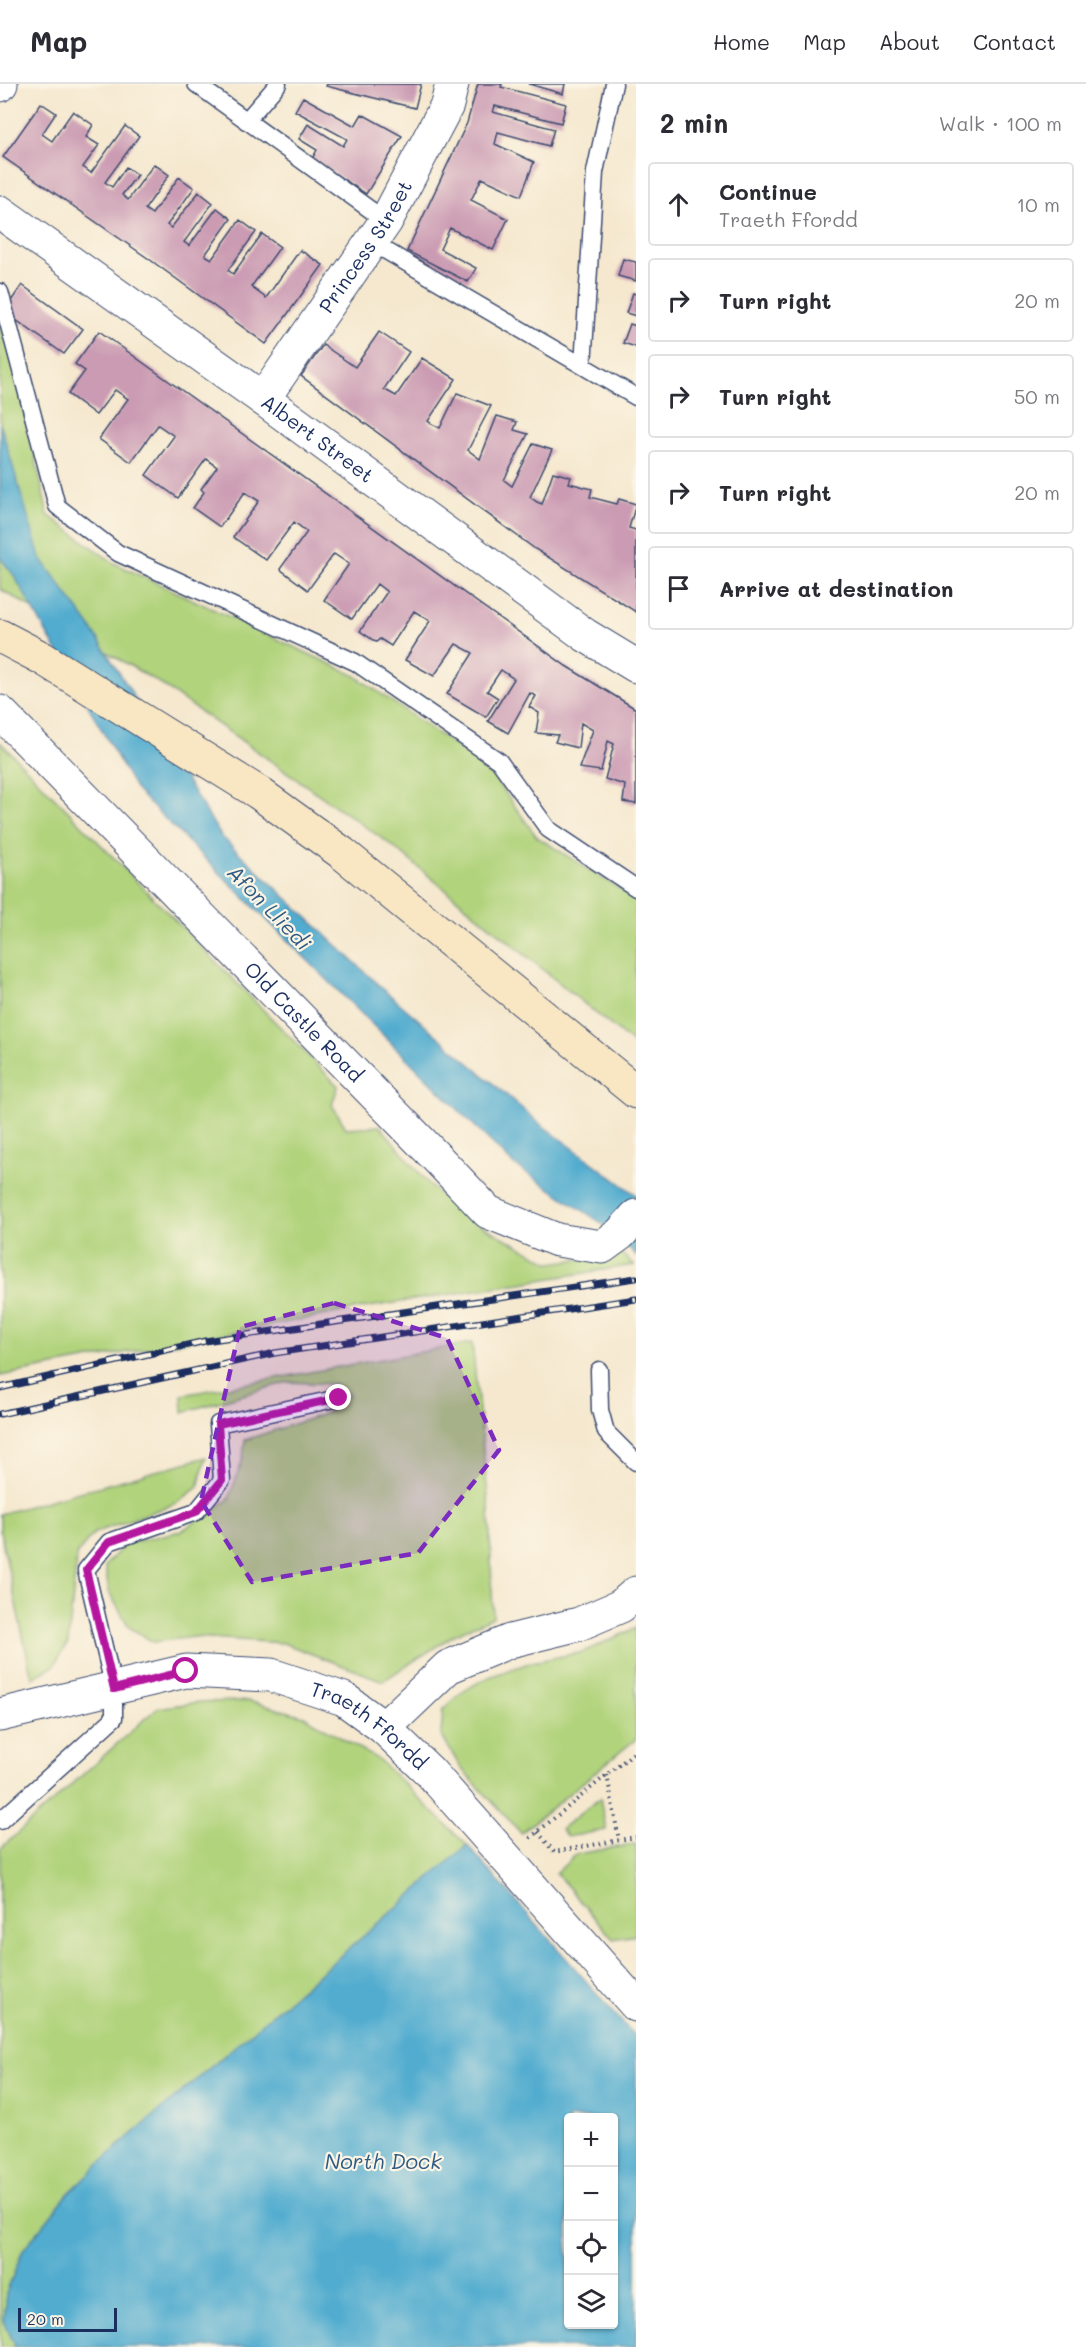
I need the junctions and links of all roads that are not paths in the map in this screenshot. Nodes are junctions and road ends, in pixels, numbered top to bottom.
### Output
1 (195, 84) edge
2 (278, 84) edge
3 (452, 84) edge
4 (614, 84) edge
5 (246, 121) junction
6 (0, 212) edge
7 (378, 231) junction
8 (0, 292) edge
9 (584, 366) junction
10 (636, 397) edge
11 (263, 399) junction
12 (0, 636) edge
13 (636, 666) edge
14 (0, 712) edge
15 (636, 888) edge
16 (636, 1092) edge
17 (628, 1225) edge
18 (599, 1370) dead end
19 (339, 1398) dead end
20 (636, 1462) edge
21 (636, 1593) edge
22 (114, 1689) junction
23 (0, 1715) edge
24 (384, 1728) junction
25 (0, 1821) edge
26 (636, 2004) edge

1 - 5 lane
2 - 5 lane
3 - 7 street, Princess Street
4 - 9 lane
5 - 7 lane
6 - 11 street, Albert Street
7 - 9 lane
7 - 11 street, Princess Street
8 - 15 lane
9 - 10 lane
11 - 13 street, Albert Street
12 - 16 main road
14 - 17 street, Old Castle Road
18 - 20 lane
19 - 22 lane
21 - 24 street
22 - 23 street, Traeth Ffordd
22 - 24 street, Traeth Ffordd
22 - 25 lane
24 - 26 street, Traeth Ffordd

